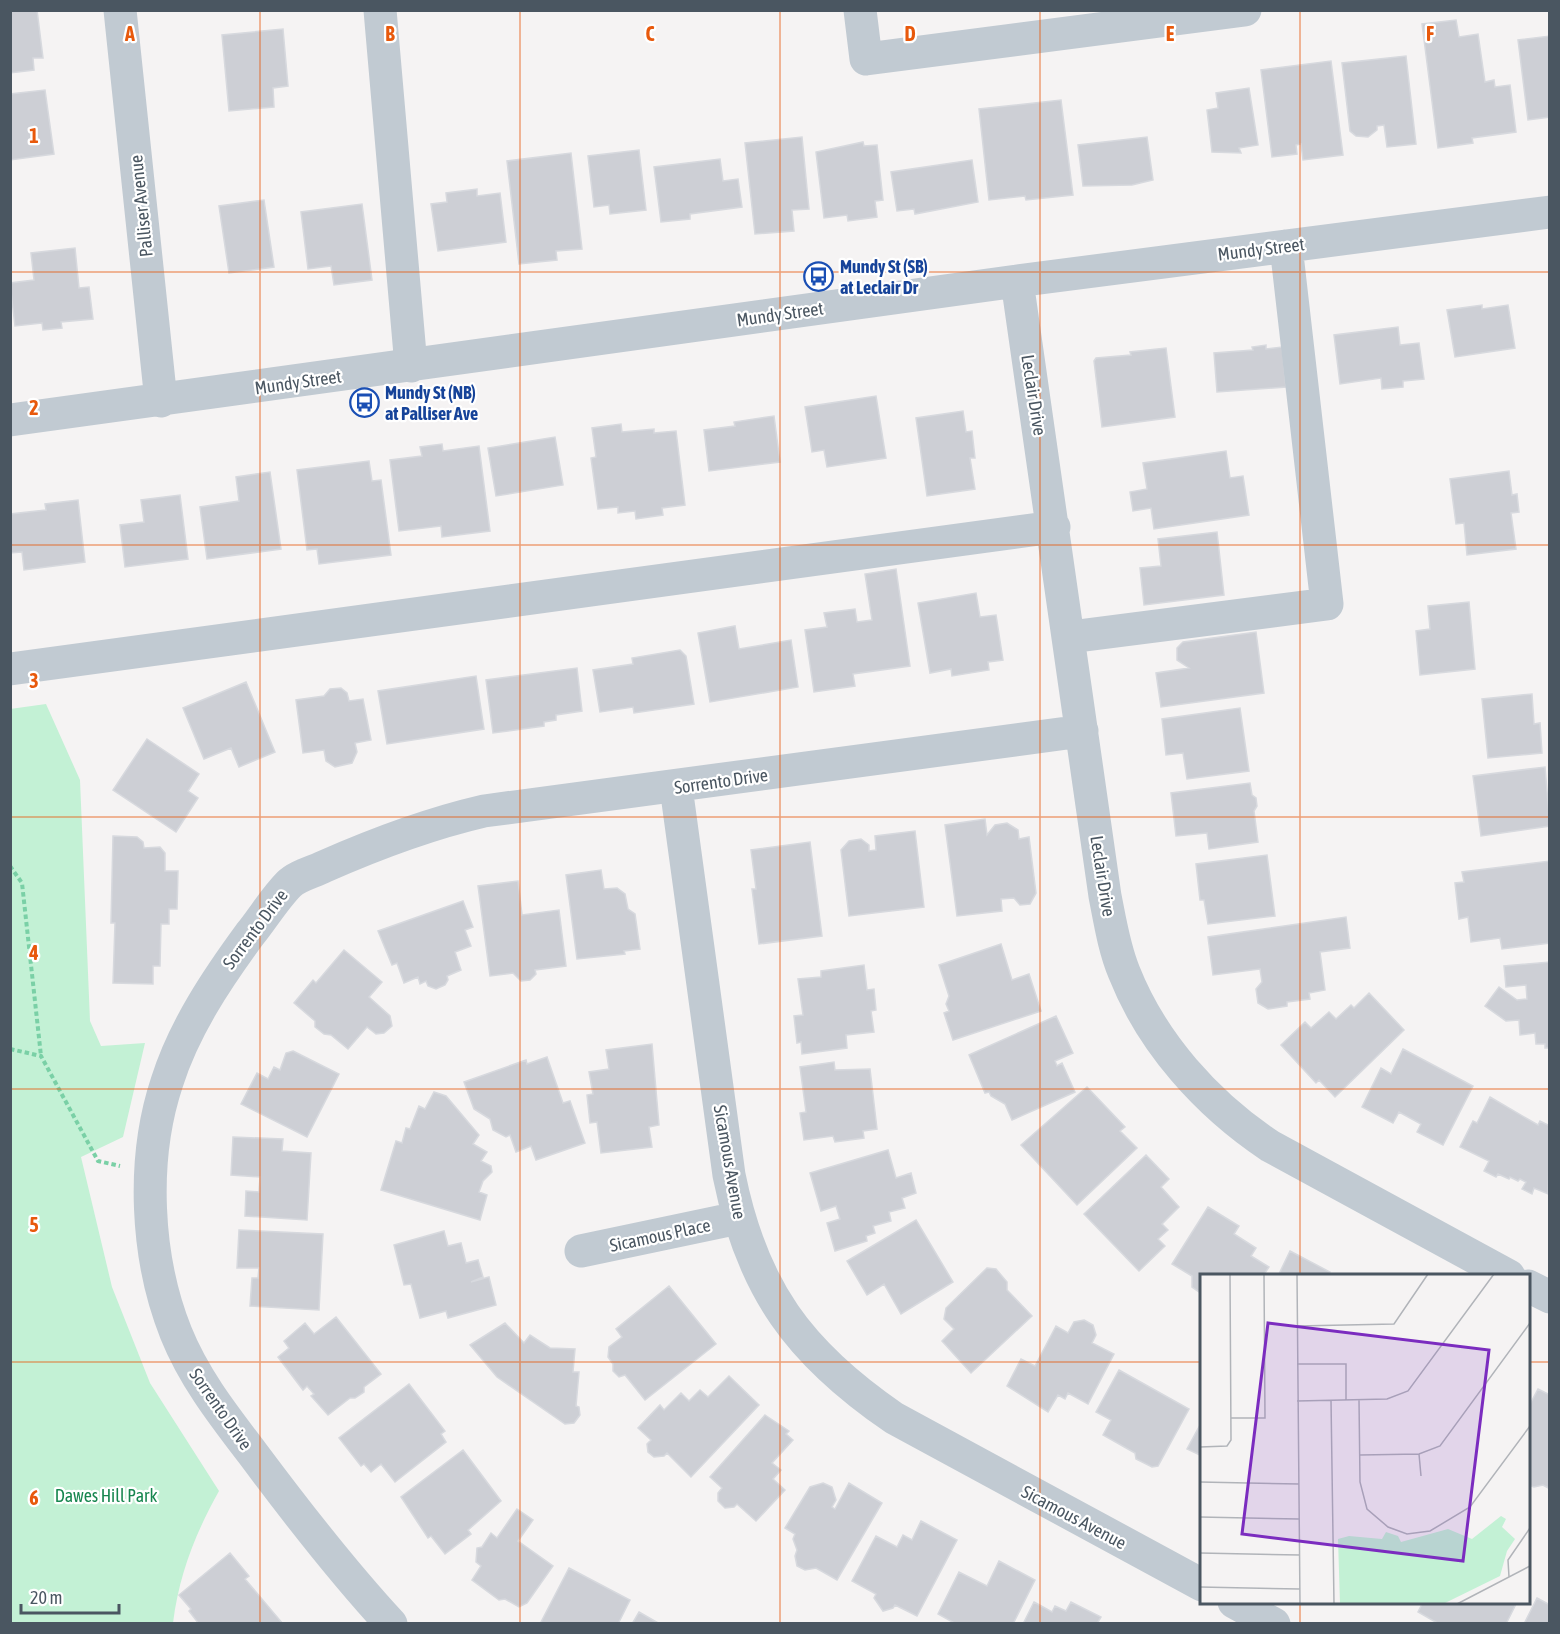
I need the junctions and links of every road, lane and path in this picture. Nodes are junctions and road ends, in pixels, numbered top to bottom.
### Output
1 (120, 10) edge
2 (380, 10) edge
3 (860, 10) edge
4 (1245, 10) edge
5 (1550, 212) edge
6 (1286, 246) junction
7 (1017, 281) junction
8 (411, 366) junction
9 (161, 401) junction
10 (10, 420) edge
11 (1054, 527) junction
12 (1070, 637) junction
13 (10, 669) edge
14 (1082, 731) junction
15 (676, 787) junction
16 (10, 866) edge
17 (10, 1049) edge
18 (41, 1056) junction
19 (151, 1169) junction
20 (738, 1218) junction
21 (582, 1251) dead end
22 (1507, 1274) edge
23 (1530, 1287) edge
24 (1550, 1297) edge
25 (1200, 1584) edge
26 (1238, 1604) edge
27 (391, 1623) edge
28 (1274, 1623) edge

1 - 9 street, Palliser Avenue
2 - 8 street
3 - 4 street
5 - 6 street, Mundy Street
6 - 7 street, Mundy Street
6 - 12 street
7 - 8 street, Mundy Street
7 - 11 street, Leclair Drive
8 - 9 street, Mundy Street
9 - 10 street, Mundy Street
11 - 12 street, Leclair Drive
11 - 13 street
12 - 14 street, Leclair Drive
14 - 15 street, Sorrento Drive
14 - 22 street, Leclair Drive
15 - 19 street, Sorrento Drive
15 - 20 street, Sicamous Avenue
16 - 18 path
17 - 18 path
18 - 19 path
19 - 27 street, Sorrento Drive
20 - 21 street, Sicamous Place
20 - 25 street, Sicamous Avenue
23 - 24 street
26 - 28 street

